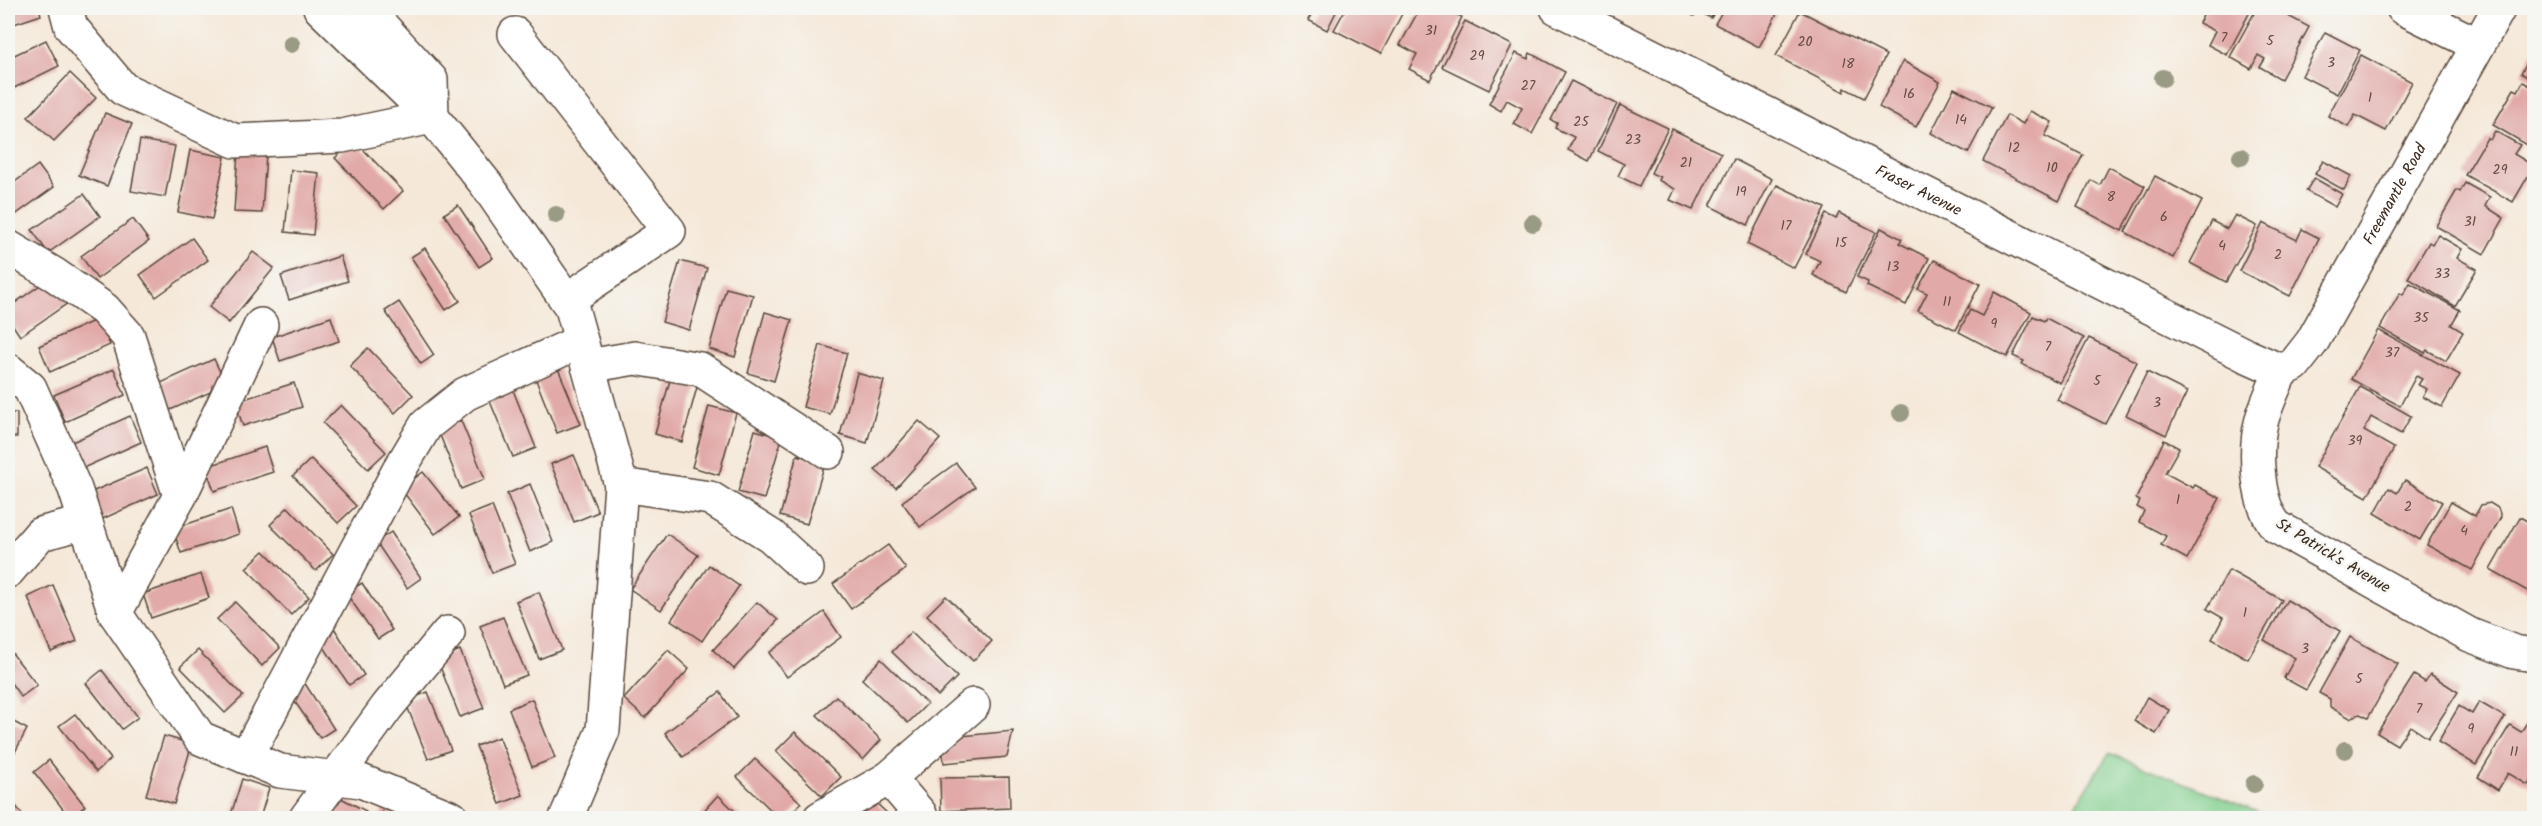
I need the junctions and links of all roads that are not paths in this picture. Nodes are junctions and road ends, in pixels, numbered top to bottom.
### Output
1 (66, 8) edge
2 (320, 8) edge
3 (365, 8) edge
4 (1557, 8) edge
5 (2403, 8) edge
6 (2499, 8) edge
7 (514, 34) dead end
8 (2478, 45) junction
9 (432, 117) junction
10 (8, 247) edge
11 (567, 300) junction
12 (261, 325) dead end
13 (585, 354) junction
14 (8, 370) edge
15 (2282, 370) junction
16 (828, 452) dead end
17 (621, 485) junction
18 (180, 496) junction
19 (86, 522) junction
20 (807, 569) dead end
21 (8, 571) edge
22 (115, 613) junction
23 (448, 633) dead end
24 (2535, 655) edge
25 (973, 705) dead end
26 (246, 757) junction
27 (336, 778) junction
28 (889, 778) junction
29 (306, 819) edge
30 (452, 819) edge
31 (566, 819) edge
32 (820, 819) edge
33 (921, 819) edge

1 - 9 street
2 - 9 street
3 - 9 street
4 - 15 street, Fraser Avenue
5 - 8 street
6 - 8 street, Freemantle Road
7 - 11 street
8 - 15 street, Freemantle Road
9 - 11 street
10 - 18 street
11 - 13 street
12 - 18 street
13 - 16 street
13 - 17 street
13 - 26 street
14 - 19 street
15 - 24 street, St Patrick's Avenue
17 - 20 street
17 - 31 street
18 - 22 street
19 - 21 street
19 - 22 street
22 - 26 street
23 - 27 street
25 - 28 street
26 - 27 street
27 - 29 street
27 - 30 street
28 - 32 street
28 - 33 street

